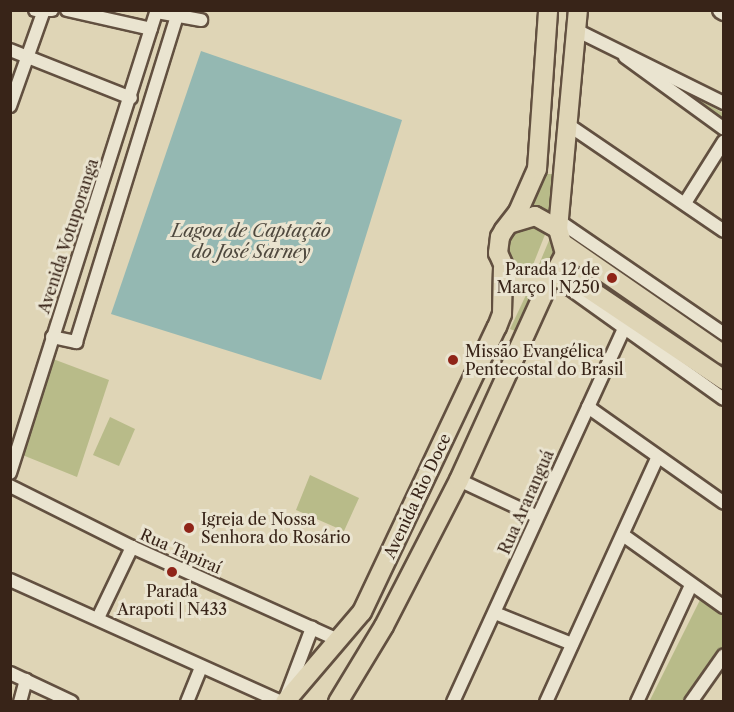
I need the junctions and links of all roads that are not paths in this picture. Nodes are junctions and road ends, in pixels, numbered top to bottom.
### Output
1 (67, 10) edge
2 (548, 10) edge
3 (578, 10) edge
4 (44, 11) edge
5 (157, 11) edge
6 (176, 18) junction
7 (201, 20) dead end
8 (151, 29) junction
9 (578, 31) junction
10 (10, 50) edge
11 (621, 50) junction
12 (28, 56) junction
13 (129, 101) junction
14 (723, 103) edge
15 (10, 106) edge
16 (147, 110) junction
17 (570, 126) junction
18 (723, 129) edge
19 (723, 141) edge
20 (102, 184) junction
21 (125, 188) junction
22 (685, 202) junction
23 (509, 224) junction
24 (723, 231) edge
25 (561, 232) junction
26 (75, 267) junction
27 (503, 268) junction
28 (97, 274) junction
29 (554, 274) junction
30 (626, 322) junction
31 (723, 334) edge
32 (52, 337) junction
33 (723, 355) edge
34 (723, 380) edge
35 (723, 399) edge
36 (588, 407) junction
37 (657, 458) junction
38 (10, 473) edge
39 (459, 480) junction
40 (10, 486) edge
41 (722, 499) edge
42 (536, 516) junction
43 (623, 536) junction
44 (132, 547) junction
45 (10, 580) edge
46 (691, 585) junction
47 (723, 607) edge
48 (495, 613) junction
49 (98, 618) junction
50 (312, 628) junction
51 (340, 641) junction
52 (572, 644) junction
53 (723, 655) edge
54 (201, 668) junction
55 (10, 673) edge
56 (26, 680) junction
57 (20, 702) edge
58 (72, 702) edge
59 (187, 702) edge
60 (283, 702) edge
61 (338, 702) edge
62 (453, 702) edge
63 (546, 702) edge
64 (637, 702) edge
65 (691, 702) edge

1 - 8 street
2 - 23 main road, Avenida Rio Doce
3 - 9 main road, Avenida Rio Doce
4 - 12 street
5 - 6 street
5 - 8 street, Avenida Votuporanga
6 - 7 street
6 - 16 street
8 - 13 street, Avenida Votuporanga
9 - 11 street
9 - 17 main road, Avenida Rio Doce
10 - 12 street
11 - 14 street
11 - 18 street
12 - 13 street
12 - 15 street
13 - 16 street
13 - 20 street, Avenida Votuporanga
16 - 21 street
17 - 22 street
17 - 25 main road, Avenida Rio Doce
19 - 22 street
20 - 21 street
20 - 26 street, Avenida Votuporanga
21 - 28 street
22 - 24 street
23 - 25 main road
23 - 27 main road, Avenida Rio Doce
25 - 29 main road, Avenida Rio Doce
25 - 31 street
25 - 33 main road
26 - 28 street
26 - 32 street, Avenida Votuporanga
27 - 29 main road
27 - 51 main road, Avenida Rio Doce
28 - 32 street
29 - 30 main road
29 - 39 main road, Avenida Rio Doce
30 - 34 main road
30 - 35 street
30 - 36 street, Rua Araranguá
32 - 38 street, Avenida Votuporanga
36 - 37 street
36 - 42 street, Rua Araranguá
37 - 41 street
37 - 43 street
39 - 42 street
39 - 61 main road, Avenida Rio Doce
40 - 44 street, Rua Tapiraí
42 - 48 street, Rua Araranguá
43 - 46 street
43 - 52 street
44 - 49 street
44 - 50 street, Rua Tapiraí
45 - 49 street
46 - 47 street
46 - 64 street
48 - 52 street
48 - 62 street, Rua Araranguá
49 - 54 street
50 - 51 street, Rua Tapiraí
50 - 60 street
51 - 60 main road, Avenida Rio Doce
52 - 63 street
53 - 65 street
54 - 59 street
54 - 60 street
55 - 56 street
56 - 57 street
56 - 58 street

